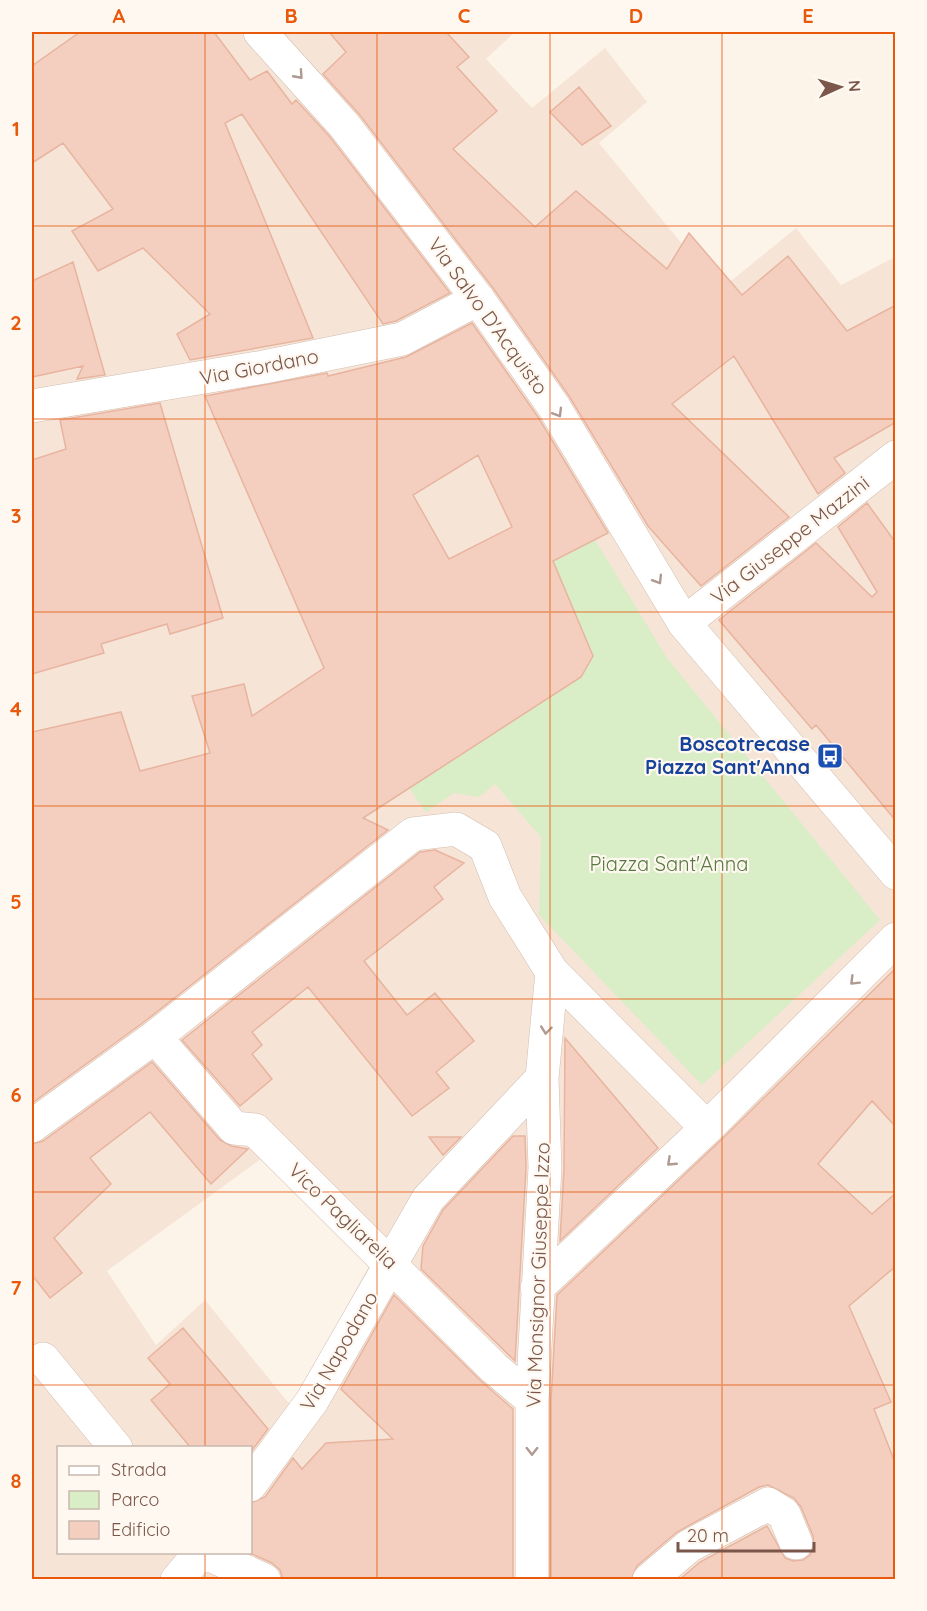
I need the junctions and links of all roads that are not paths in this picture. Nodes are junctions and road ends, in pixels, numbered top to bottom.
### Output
1 (260, 32) edge
2 (478, 299) junction
3 (32, 406) edge
4 (896, 457) edge
5 (684, 623) junction
6 (896, 873) edge
7 (896, 939) edge
8 (552, 972) junction
9 (155, 1037) junction
10 (542, 1078) junction
11 (32, 1126) edge
12 (707, 1128) junction
13 (390, 1262) junction
14 (537, 1288) junction
15 (43, 1359) dead end
16 (532, 1400) junction
17 (114, 1446) edge
18 (252, 1482) edge
19 (796, 1543) dead end
20 (201, 1554) edge
21 (207, 1554) edge
22 (177, 1580) edge
23 (264, 1580) edge
24 (532, 1580) edge
25 (649, 1580) edge

1 -> 2 street, Via Salvo D'Acquisto
2 - 3 street, Via Giordano
2 -> 5 street, Via Salvo D'Acquisto
4 - 5 street, Via Giuseppe Mazzini
5 - 6 street, Via Salvo D'Acquisto
7 -> 12 street
8 - 9 street
8 -> 10 street, Via Monsignor Giuseppe Izzo
8 - 12 street
9 - 11 street
9 - 13 street, Vico Pagliarelia
10 - 13 street, Via Napodano
10 - 14 street, Via Monsignor Giuseppe Izzo
12 -> 14 street
13 - 16 street, Vico Pagliarelia
13 - 18 street, Via Napodano
14 - 16 street, Via Monsignor Giuseppe Izzo
15 - 17 street
16 -> 24 street, Via Monsignor Giuseppe Izzo
19 - 25 street
20 - 22 street
21 - 23 street

